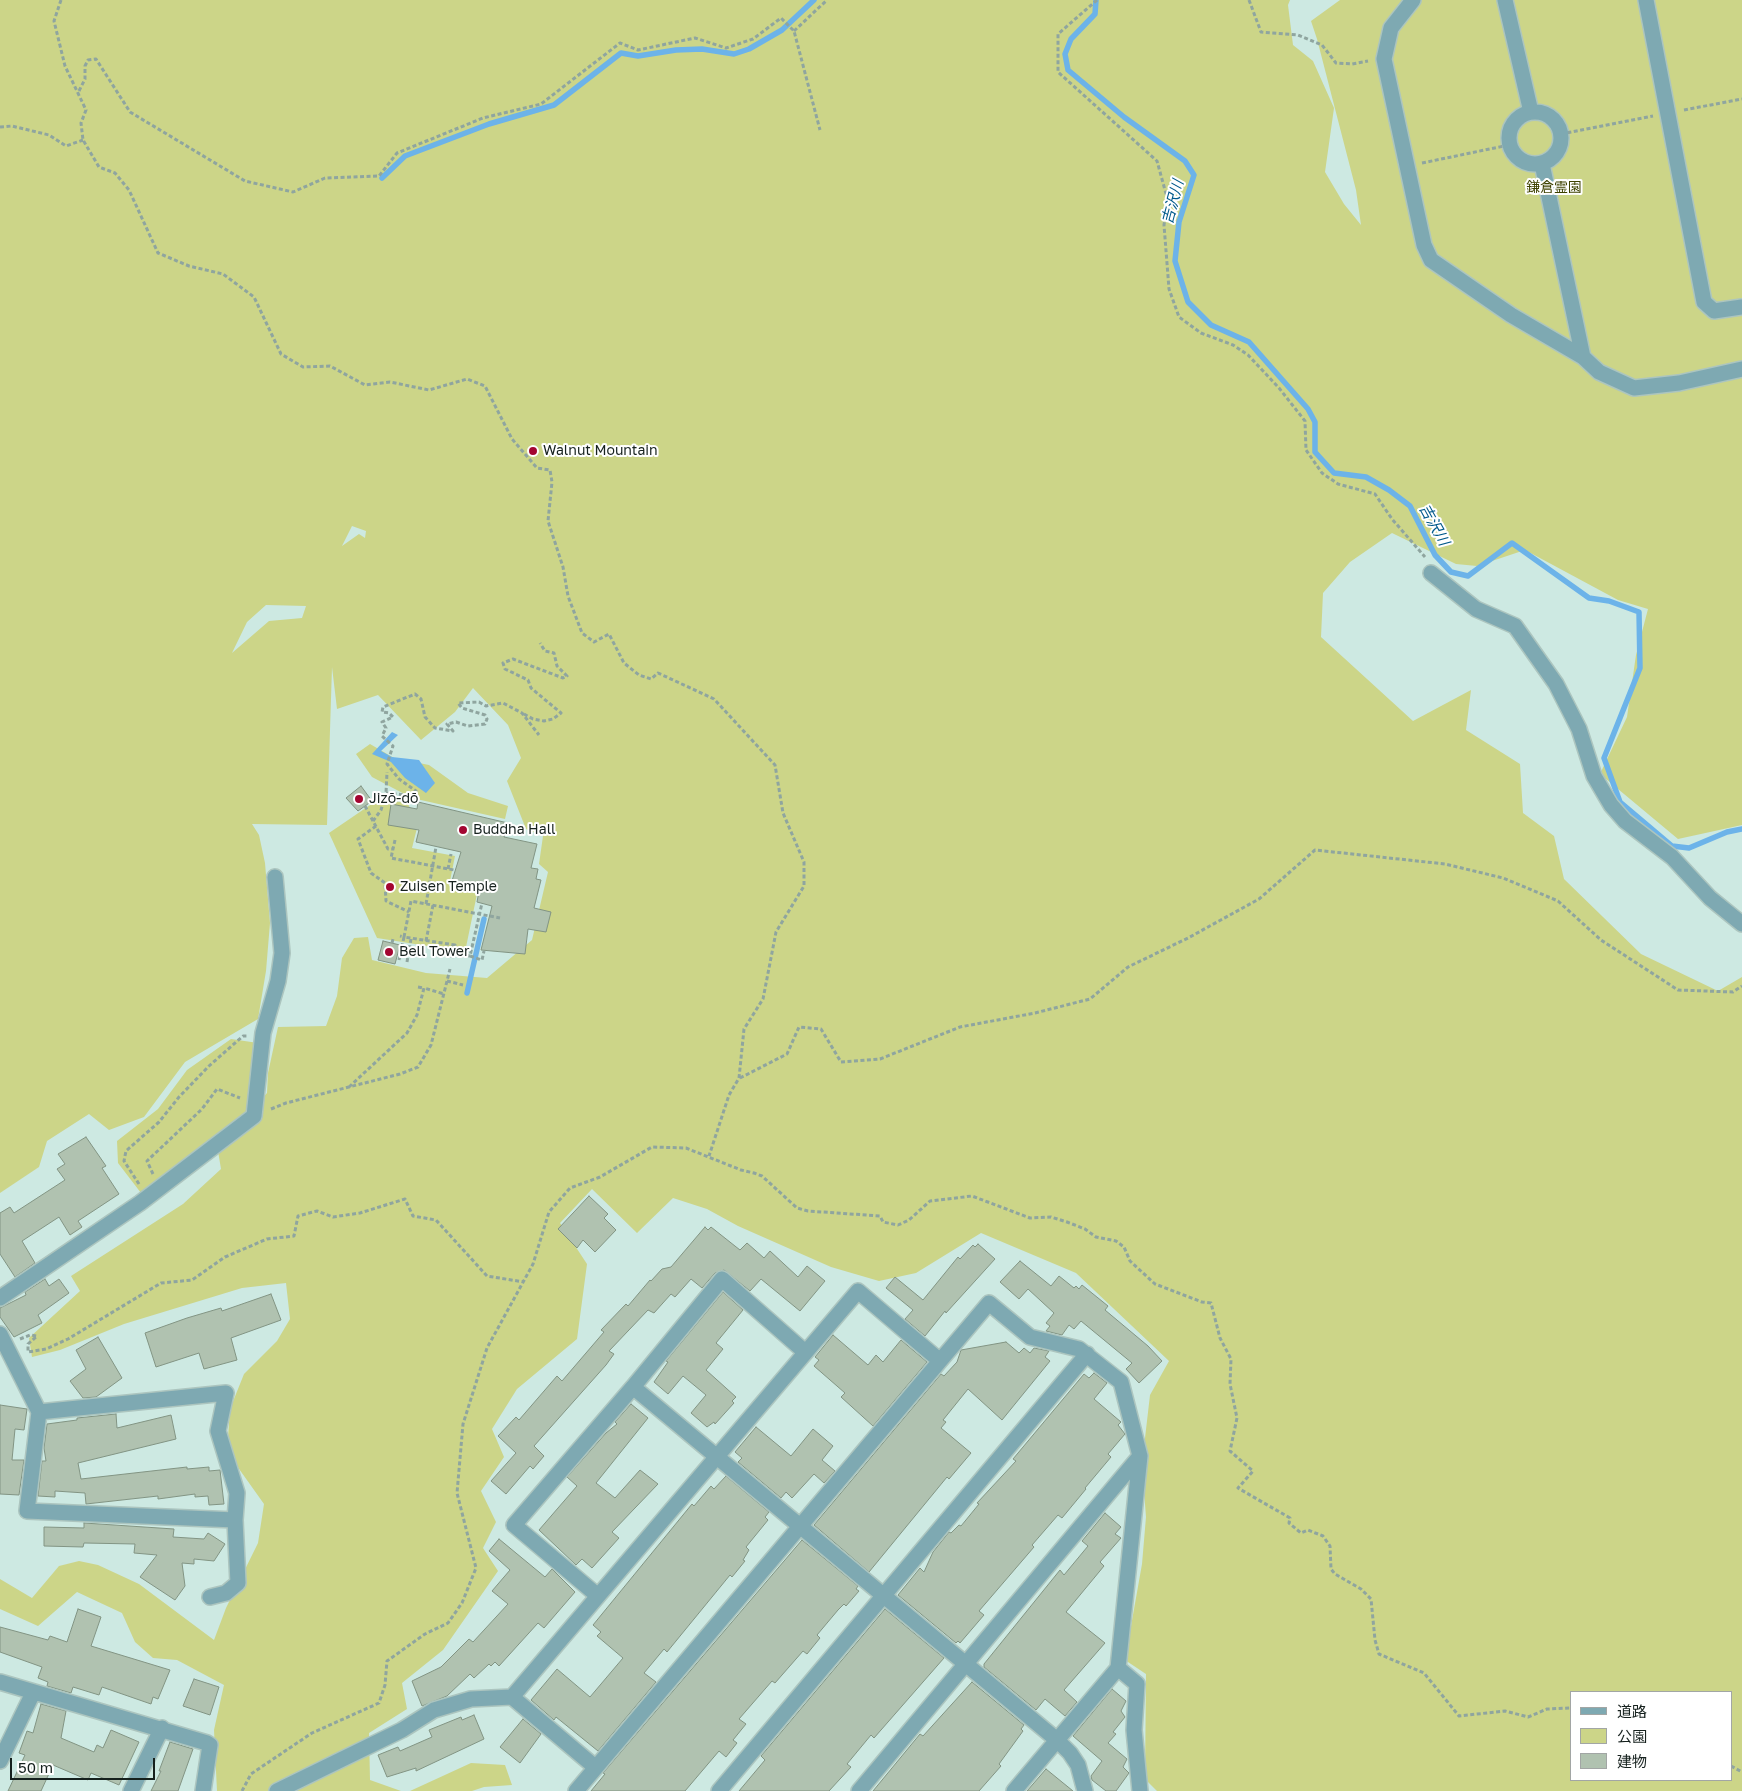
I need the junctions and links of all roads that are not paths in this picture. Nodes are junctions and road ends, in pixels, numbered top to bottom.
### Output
1 (1413, 0) edge
2 (1506, 0) edge
3 (1646, 0) edge
4 (1531, 112) junction
5 (1542, 164) junction
6 (1742, 307) edge
7 (1583, 357) junction
8 (1742, 369) edge
9 (1431, 573) road end
10 (275, 876) dead end
11 (1742, 924) edge
12 (0, 1298) edge
13 (3, 1339) edge
14 (805, 1352) junction
15 (1087, 1354) junction
16 (939, 1360) junction
17 (632, 1387) junction
18 (39, 1412) junction
19 (717, 1456) junction
20 (1140, 1456) junction
21 (235, 1520) junction
22 (800, 1525) junction
23 (598, 1596) junction
24 (884, 1596) junction
25 (210, 1597) dead end
26 (966, 1664) junction
27 (1118, 1668) junction
28 (0, 1682) edge
29 (33, 1692) junction
30 (512, 1697) junction
31 (162, 1728) junction
32 (1057, 1740) junction
33 (0, 1761) edge
34 (595, 1767) junction
35 (131, 1791) edge
36 (203, 1791) edge
37 (277, 1791) edge
38 (576, 1791) edge
39 (719, 1791) edge
40 (858, 1791) edge
41 (1014, 1791) edge
42 (1085, 1791) edge
43 (1140, 1791) edge

1 - 7 street
2 - 4 street
3 - 6 street
4 - 5 street
4 - 5 street
5 - 7 street
7 - 8 street
9 - 11 street
10 - 12 street
13 - 18 street
14 - 16 street
14 - 17 street
14 - 19 street
15 - 16 street
15 - 20 street
15 - 24 street
16 - 22 street
17 - 19 street
17 - 23 street
18 - 21 street
18 - 21 street
19 - 22 street
19 - 23 street
20 - 26 street
20 - 27 street
21 - 25 street
22 - 24 street
22 - 34 street
23 - 30 street
24 - 26 street
24 - 39 street
26 - 32 street
26 - 40 street
27 - 32 street
27 - 43 street
28 - 29 street
29 - 31 street
29 - 33 street
30 - 34 street
30 - 37 street
31 - 35 street
31 - 36 street
32 - 41 street
32 - 42 street
34 - 38 street

